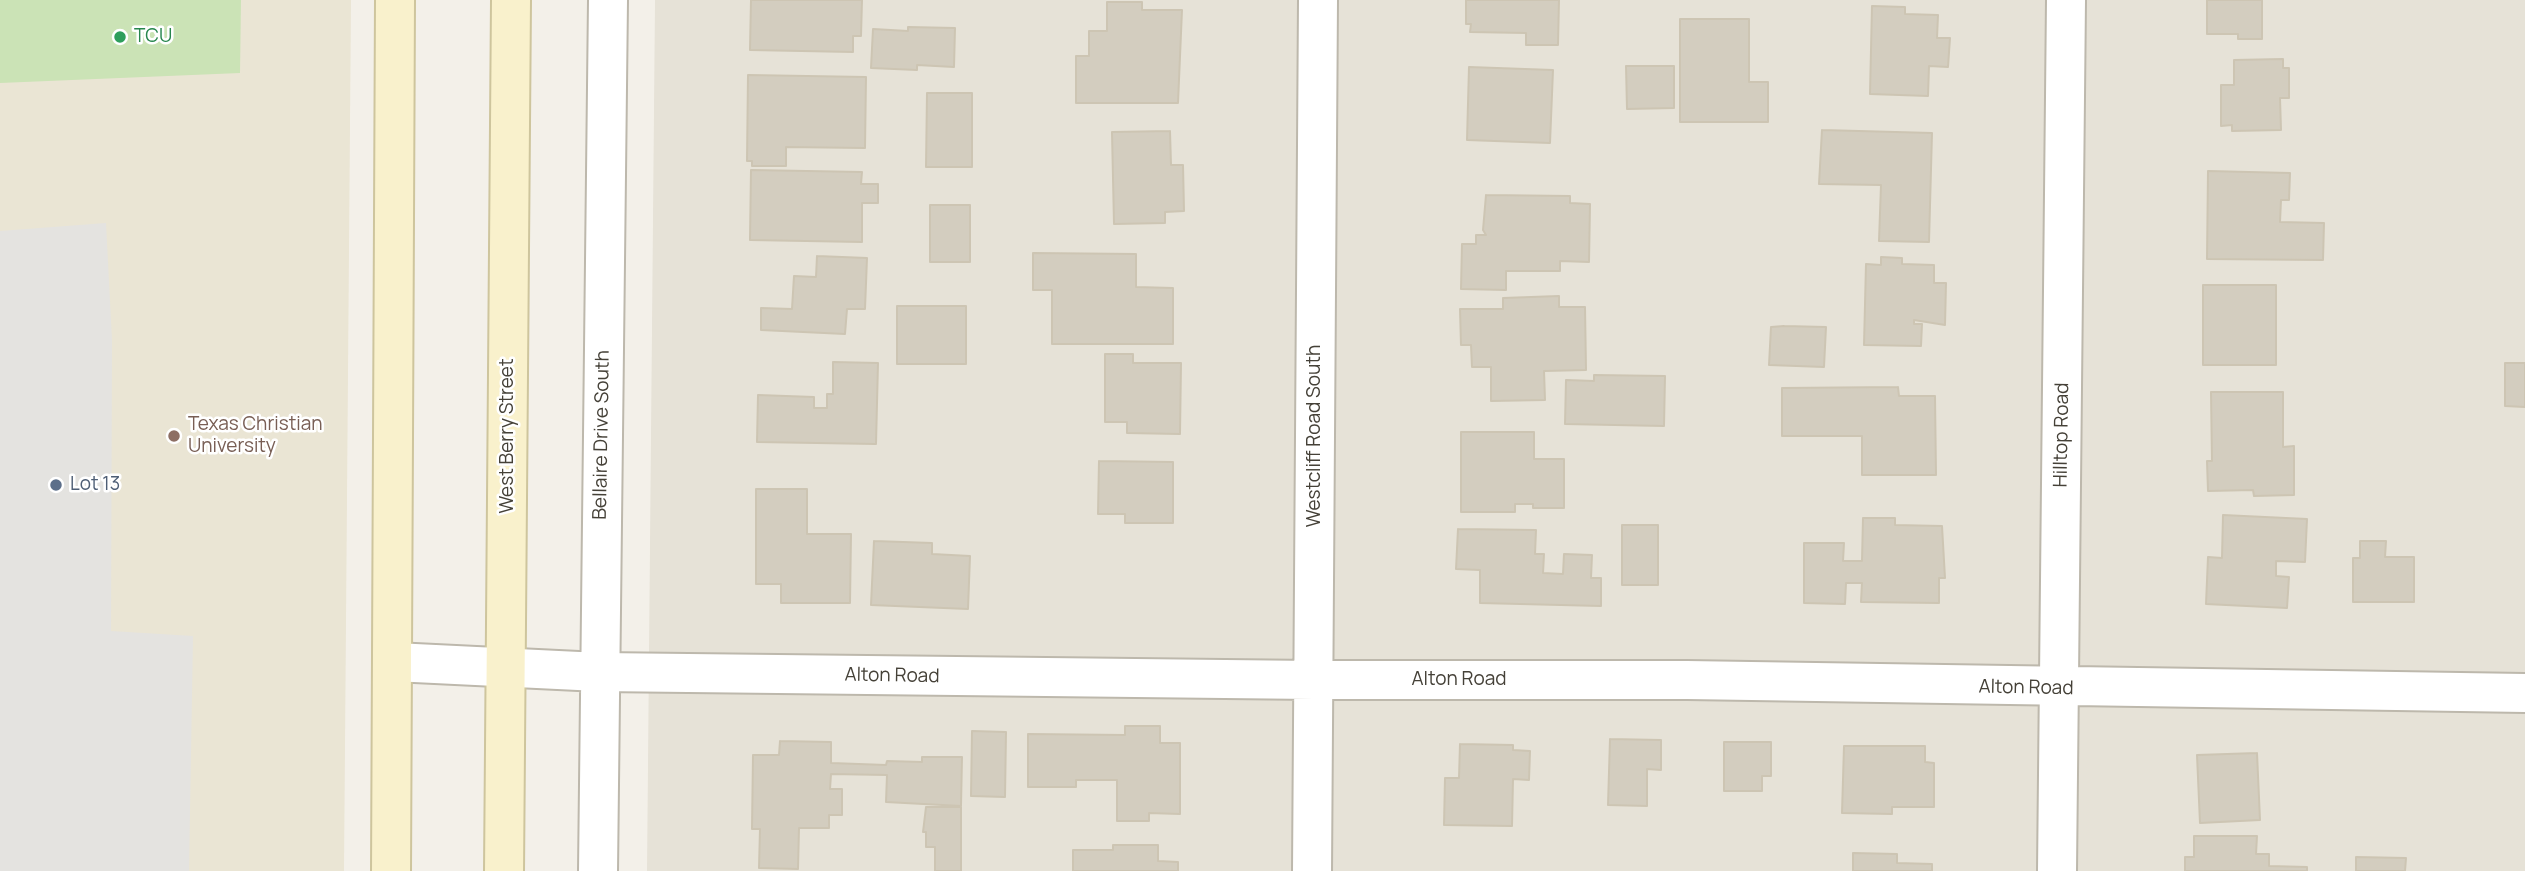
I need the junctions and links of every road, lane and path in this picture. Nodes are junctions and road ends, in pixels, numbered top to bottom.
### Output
1 (395, 0) edge
2 (511, 0) edge
3 (608, 0) edge
4 (1318, 0) edge
5 (2066, 0) edge
6 (394, 662) junction
7 (506, 668) junction
8 (599, 672) junction
9 (1314, 680) junction
10 (2059, 689) junction
11 (2525, 694) edge
12 (391, 871) edge
13 (504, 871) edge
14 (598, 871) edge
15 (1312, 871) edge
16 (2057, 871) edge

1 - 6 main road
2 - 7 main road, West Berry Street
3 - 8 street, Bellaire Drive South
4 - 9 street, Westcliff Road South
5 - 10 street, Hilltop Road
6 - 7 street, Alton Road
6 - 12 main road
7 - 8 street, Alton Road
7 - 13 main road, West Berry Street
8 - 9 street, Alton Road
8 - 14 street, Bellaire Drive South
9 - 10 street, Alton Road
9 - 15 street, Westcliff Road South
10 - 11 street, Alton Road
10 - 16 street, Hilltop Road

